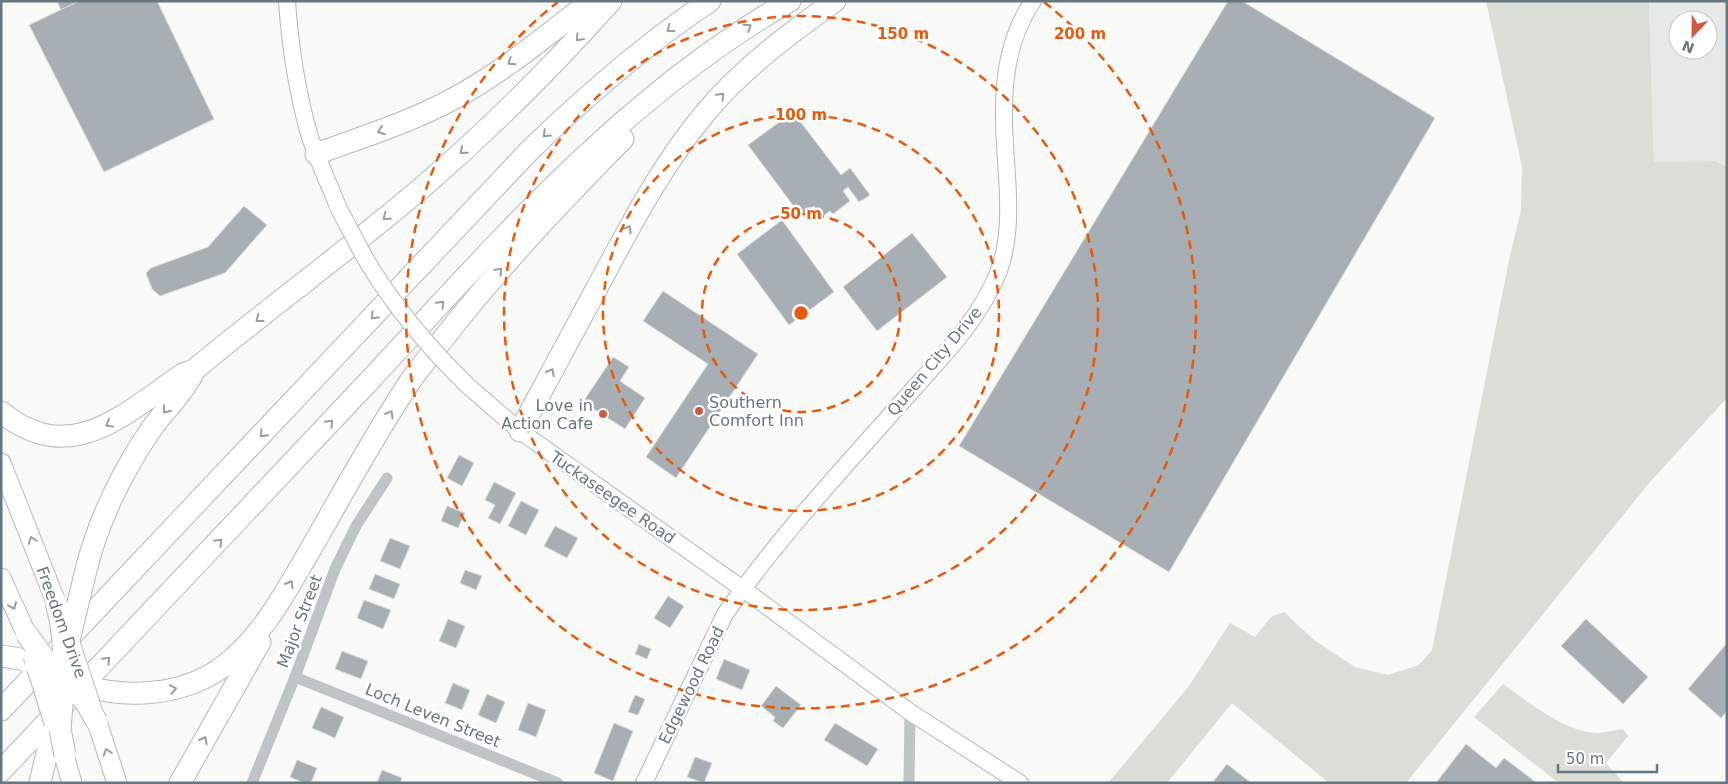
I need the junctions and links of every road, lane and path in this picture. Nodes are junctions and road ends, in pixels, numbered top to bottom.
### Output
1 (287, 1) edge
2 (591, 1) edge
3 (611, 1) edge
4 (710, 1) edge
5 (790, 1) edge
6 (835, 1) edge
7 (1033, 1) edge
8 (708, 54) junction
9 (316, 154) junction
10 (194, 370) junction
11 (1, 412) edge
12 (520, 431) junction
13 (1, 463) edge
14 (388, 478) dead end
15 (1, 578) edge
16 (743, 589) junction
17 (56, 602) junction
18 (275, 609) junction
19 (26, 633) junction
20 (69, 640) junction
21 (2, 656) edge
22 (35, 664) junction
23 (64, 677) junction
24 (295, 678) junction
25 (85, 686) junction
26 (1, 710) edge
27 (910, 712) junction
28 (97, 722) junction
29 (54, 723) junction
30 (65, 755) junction
31 (1, 771) edge
32 (40, 783) edge
33 (72, 783) edge
34 (117, 783) edge
35 (180, 783) edge
36 (252, 783) edge
37 (558, 783) edge
38 (644, 783) edge
39 (909, 783) edge
40 (1020, 783) edge

1 - 9 street, Tuckaseegee Road
2 -> 9 highway
3 -> 10 highway
4 -> 26 highway
8 -> 5 highway
12 -> 6 highway
7 - 16 street, Queen City Drive
18 -> 8 highway
31 -> 8 highway
9 - 12 street, Tuckaseegee Road, bridge
10 -> 11 highway
10 -> 20 highway, bridge
12 - 16 street, Tuckaseegee Road
17 -> 13 main road, Freedom Drive
14 - 24 street, Major Street
15 -> 19 main road
16 - 27 street, Tuckaseegee Road
16 - 38 street, Edgewood Road
17 - 20 main road, Freedom Drive, bridge
17 - 23 highway, bridge
25 -> 18 highway
35 -> 18 highway
19 - 22 main road, bridge
19 - 23 highway, bridge
20 - 23 highway, bridge
20 - 25 main road, Freedom Drive, bridge
21 - 22 highway
22 - 23 highway, bridge
22 - 29 main road, bridge
23 - 25 highway
23 - 28 highway, bridge
23 - 29 highway, bridge
23 - 30 highway, bridge
24 - 36 street, Major Street
24 - 37 street, Loch Leven Street
25 - 28 main road, Freedom Drive, bridge
27 - 39 street
27 - 40 street, Tuckaseegee Road
34 -> 28 main road, Freedom Drive
29 - 30 main road, bridge
29 - 32 highway
30 - 33 main road

